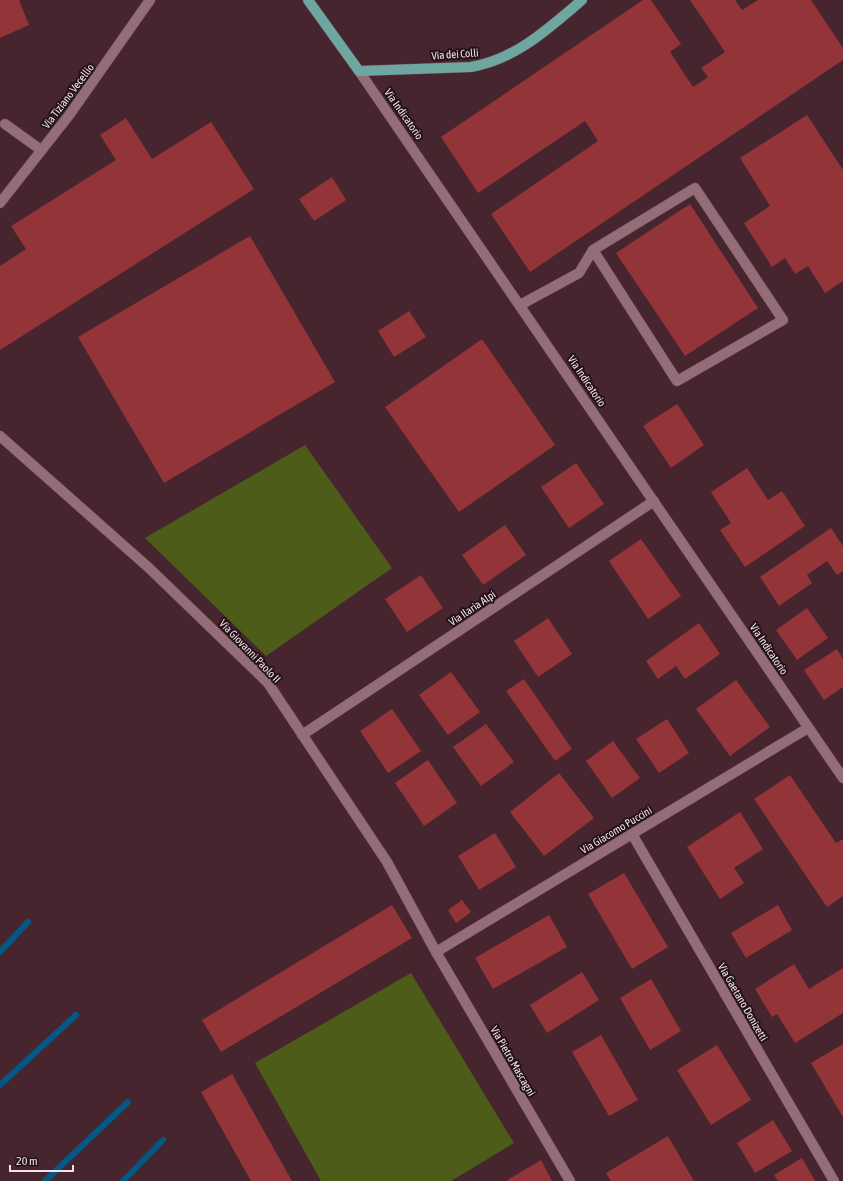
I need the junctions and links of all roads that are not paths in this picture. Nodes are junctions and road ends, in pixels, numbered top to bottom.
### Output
1 (150, 0) edge
2 (308, 0) edge
3 (582, 0) edge
4 (359, 71) junction
5 (5, 124) dead end
6 (41, 150) junction
7 (0, 203) edge
8 (593, 250) junction
9 (520, 305) junction
10 (0, 436) edge
11 (654, 501) junction
12 (808, 728) junction
13 (302, 735) junction
14 (843, 778) edge
15 (632, 834) junction
16 (436, 952) junction
17 (570, 1181) edge
18 (834, 1181) edge

1 - 6 street, Via Tiziano Vecellio
2 - 4 main road, Via Indicatorio
3 - 4 main road, Via dei Colli
4 - 9 street, Via Indicatorio
5 - 6 street
6 - 7 street, Via Tiziano Vecellio
8 - 8 street
8 - 9 street
9 - 11 street, Via Indicatorio
10 - 13 street, Via Giovanni Paolo II
11 - 12 street, Via Indicatorio
11 - 13 street, Via Ilaria Alpi
12 - 14 street, Via Indicatorio
12 - 15 street, Via Giacomo Puccini
13 - 16 street, Via Giovanni Paolo II
15 - 16 street, Via Giacomo Puccini
15 - 18 street, Via Gaetano Donizetti
16 - 17 street, Via Pietro Mascagni

